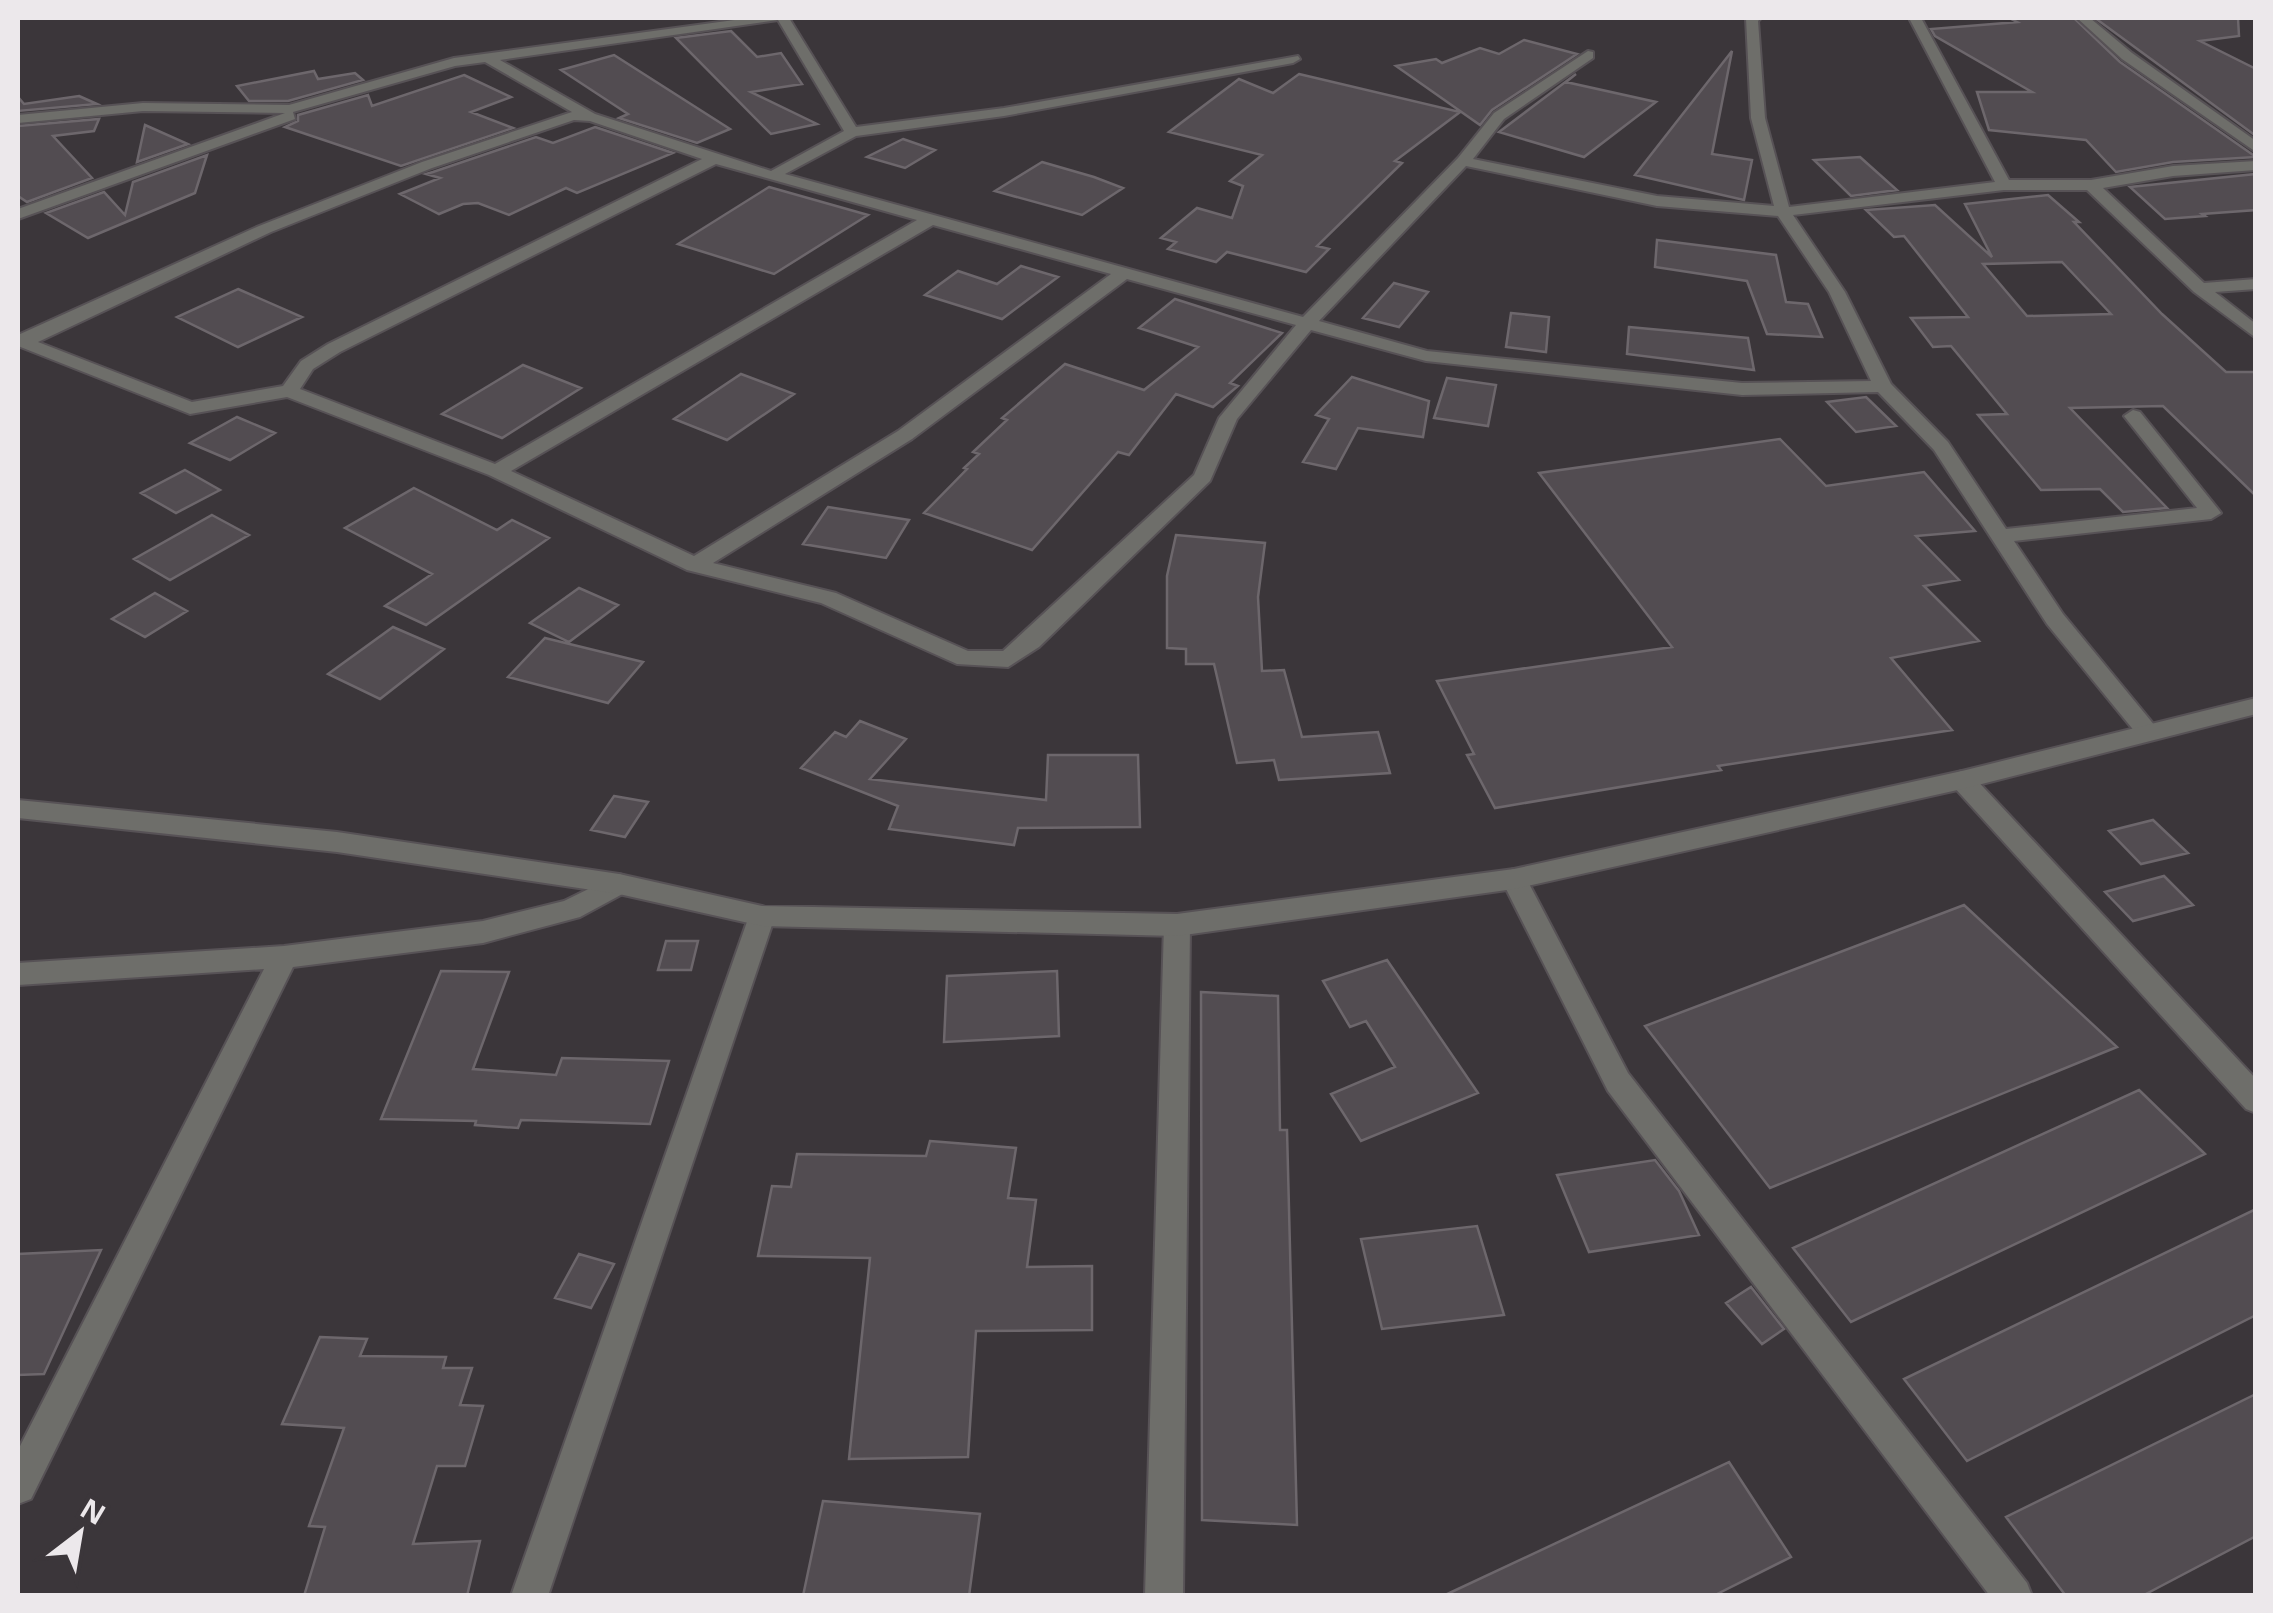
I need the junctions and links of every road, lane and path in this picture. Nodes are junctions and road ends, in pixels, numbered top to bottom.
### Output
1 (773, 18) edge
2 (783, 18) edge
3 (1755, 18) edge
4 (1914, 18) edge
5 (2083, 18) edge
6 (1588, 55) dead end
7 (486, 57) junction
8 (1293, 59) dead end
9 (324, 102) junction
10 (592, 118) junction
11 (18, 120) edge
12 (852, 132) junction
13 (2256, 148) edge
14 (714, 159) junction
15 (1463, 161) junction
16 (2256, 164) edge
17 (777, 173) junction
18 (2004, 185) junction
19 (2091, 185) junction
20 (1783, 212) junction
21 (18, 214) edge
22 (933, 218) junction
23 (1126, 271) junction
24 (2256, 284) edge
25 (2200, 288) junction
26 (1306, 324) junction
27 (2256, 333) edge
28 (21, 340) edge
29 (1883, 386) junction
30 (289, 390) junction
31 (2133, 416) dead end
32 (496, 471) junction
33 (2002, 536) junction
34 (695, 565) junction
35 (2256, 706) edge
36 (2148, 732) junction
37 (1962, 780) junction
38 (18, 810) edge
39 (1514, 879) junction
40 (619, 884) junction
41 (762, 916) junction
42 (1177, 924) junction
43 (284, 957) junction
44 (18, 974) edge
45 (2256, 1100) edge
46 (18, 1486) edge
47 (529, 1596) edge
48 (1164, 1596) edge
49 (2014, 1596) edge

1 - 7 street
2 - 12 street
3 - 20 street
4 - 18 street
5 - 13 street
6 - 15 street
7 - 9 street
7 - 10 street
8 - 12 street
9 - 11 street
9 - 21 street
10 - 14 street
10 - 28 street
12 - 17 street
14 - 17 street
14 - 30 street
15 - 20 street
15 - 26 street
16 - 19 street
17 - 22 street
18 - 19 street
18 - 20 street
19 - 25 street
20 - 29 street
22 - 23 street
22 - 32 street
23 - 26 street
23 - 34 street
24 - 25 street
25 - 27 street
26 - 29 street
26 - 34 street
28 - 30 street
29 - 33 street
30 - 32 street
31 - 33 street
32 - 34 street
33 - 36 street
35 - 36 street
36 - 37 street
37 - 39 street
37 - 45 street
38 - 40 street
39 - 42 street
39 - 49 street
40 - 41 street
40 - 43 street
41 - 42 street
41 - 47 street
42 - 48 street
43 - 44 street
43 - 46 street

